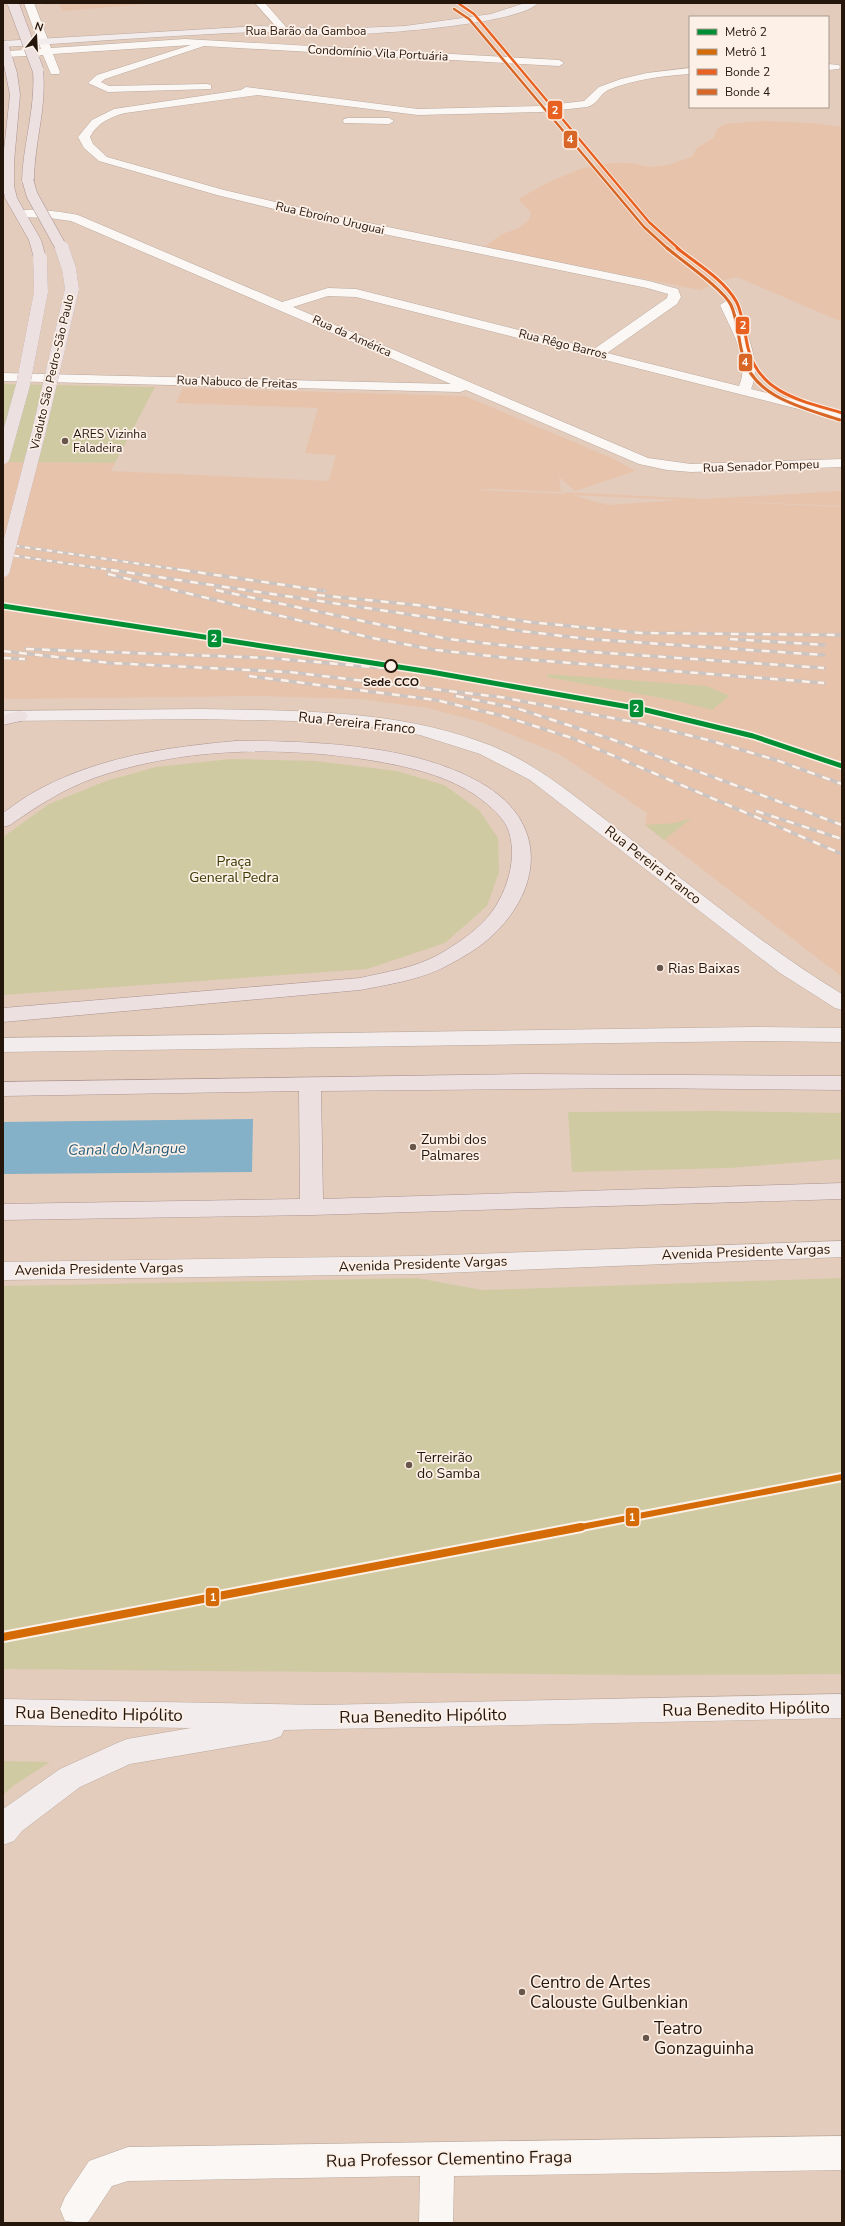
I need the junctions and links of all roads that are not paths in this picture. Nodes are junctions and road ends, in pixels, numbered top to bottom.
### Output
1 (13, 3) edge
2 (29, 3) edge
3 (260, 3) edge
4 (533, 3) edge
5 (284, 29) junction
6 (198, 44) junction
7 (47, 46) junction
8 (4, 47) edge
9 (559, 63) dead end
10 (689, 71) edge
11 (56, 72) dead end
12 (260, 91) junction
13 (473, 112) junction
14 (348, 121) dead end
15 (21, 214) junction
16 (726, 305) dead end
17 (284, 306) junction
18 (598, 353) junction
19 (3, 377) edge
20 (472, 388) junction
21 (744, 390) junction
22 (842, 416) edge
23 (3, 457) edge
24 (842, 463) edge
25 (681, 467) joint
26 (3, 570) edge
27 (8, 717) edge
28 (3, 821) edge
29 (842, 1003) edge
30 (3, 1015) edge
31 (842, 1035) edge
32 (3, 1045) edge
33 (842, 1083) edge
34 (310, 1084) junction
35 (3, 1089) edge
36 (842, 1191) edge
37 (792, 1194) junction
38 (842, 1200) edge
39 (312, 1207) junction
40 (3, 1212) edge
41 (842, 1249) edge
42 (3, 1271) edge
43 (842, 1706) edge
44 (3, 1712) edge
45 (321, 1718) junction
46 (3, 1831) edge
47 (842, 2153) edge
48 (438, 2159) junction
49 (77, 2209) dead end
50 (436, 2223) edge

1 - 26 main road, Viaduto São Pedro-São Paulo, bridge
2 - 7 street
3 - 5 street
4 - 5 main road, Rua Barão da Gamboa
5 - 7 main road, Rua Barão da Gamboa
6 - 7 street, Condomínio Vila Portuária
6 - 9 street, Condomínio Vila Portuária
6 - 12 street
7 - 8 street, Condomínio Vila Portuária
7 - 11 street
8 - 15 main road
10 - 13 street
12 - 13 street
12 - 18 street, Rua Ebroíno Uruguai
13 - 14 street
15 - 17 street, Rua da América
15 - 23 main road, Viaduto São Pedro-São Paulo, bridge
16 - 21 street
17 - 18 street, Rua Rêgo Barros
17 - 20 street, Rua da América
18 - 21 street, Rua Rêgo Barros
19 - 20 street, Rua Nabuco de Freitas
20 - 25 street, Rua da América
21 - 22 street, Rua Rêgo Barros
24 - 25 street, Rua Senador Pompeu
27 - 29 main road, Rua Pereira Franco
28 - 30 main road
31 - 32 main road
33 - 34 main road
34 - 35 main road
34 - 39 main road
36 - 37 main road
37 - 38 main road
37 - 39 main road
39 - 40 main road
41 - 42 main road, Avenida Presidente Vargas
43 - 45 main road, Rua Benedito Hipólito
44 - 45 main road, Rua Benedito Hipólito
45 - 46 main road
47 - 48 street, Rua Professor Clementino Fraga
48 - 49 street, Rua Professor Clementino Fraga
48 - 50 street

